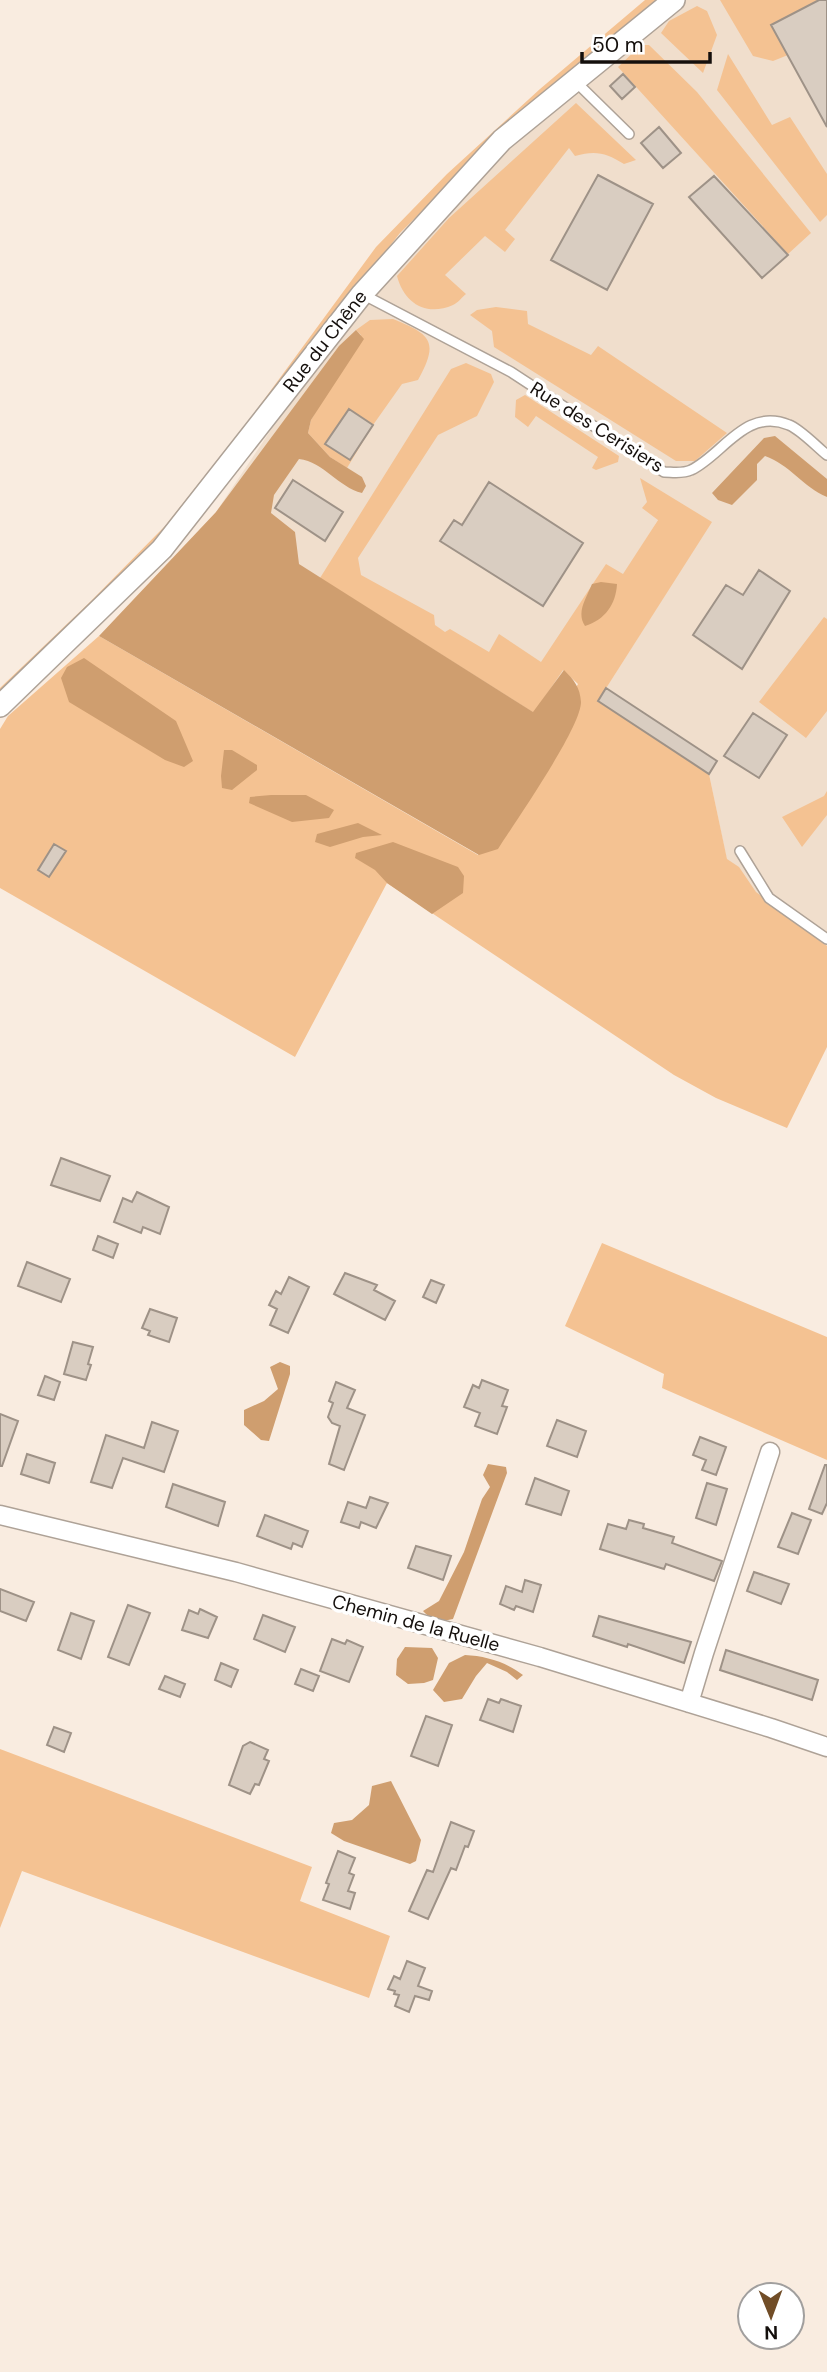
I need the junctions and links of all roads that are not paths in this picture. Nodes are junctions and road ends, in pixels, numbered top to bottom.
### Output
1 (674, 0) edge
2 (575, 80) junction
3 (629, 134) dead end
4 (362, 294) junction
5 (827, 455) edge
6 (0, 706) edge
7 (740, 850) dead end
8 (827, 939) edge
9 (770, 1452) dead end
10 (0, 1515) edge
11 (690, 1703) junction
12 (827, 1747) edge

1 - 2 street, Rue du Chêne
2 - 3 lane
2 - 4 street, Rue du Chêne
4 - 5 lane, Rue des Cerisiers
4 - 6 street, Rue du Chêne
7 - 8 lane
9 - 11 street
10 - 11 street, Chemin de la Ruelle
11 - 12 street, Chemin de la Ruelle

